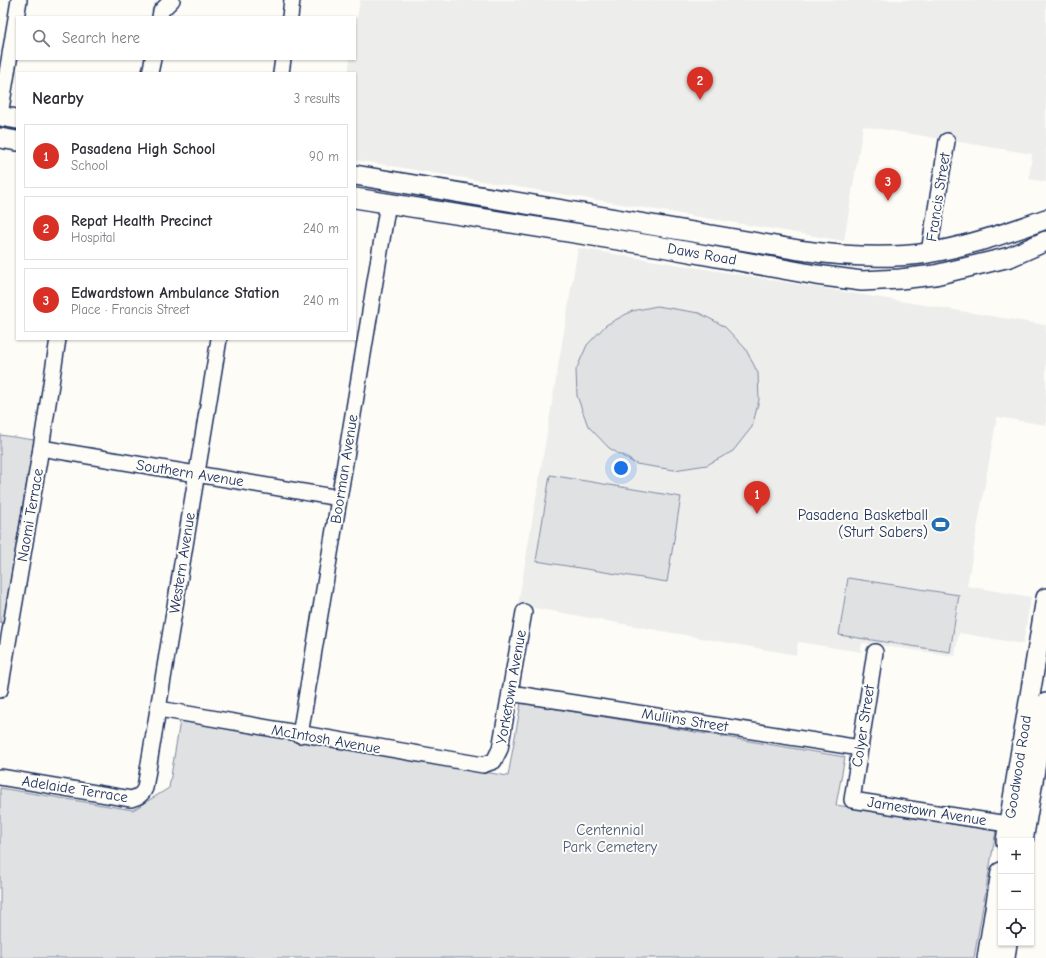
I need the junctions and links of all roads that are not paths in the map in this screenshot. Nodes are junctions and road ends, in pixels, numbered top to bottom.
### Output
1 (19, 0) edge
2 (172, 0) edge
3 (292, 0) edge
4 (16, 16) edge
5 (160, 16) edge
6 (290, 16) edge
7 (16, 18) edge
8 (153, 60) edge
9 (283, 60) edge
10 (150, 72) edge
11 (281, 72) edge
12 (0, 116) edge
13 (16, 119) edge
14 (0, 138) edge
15 (16, 141) edge
16 (947, 141) dead end
17 (356, 176) edge
18 (418, 186) junction
19 (356, 198) edge
20 (388, 203) junction
21 (576, 213) junction
22 (598, 216) junction
23 (1046, 219) edge
24 (689, 232) junction
25 (585, 235) junction
26 (1046, 242) edge
27 (662, 247) junction
28 (928, 252) junction
29 (900, 255) junction
30 (764, 266) junction
31 (935, 275) junction
32 (58, 340) edge
33 (219, 340) edge
34 (41, 448) junction
35 (196, 474) junction
36 (339, 498) junction
37 (1046, 598) edge
38 (524, 612) dead end
39 (875, 652) dead end
40 (0, 690) edge
41 (510, 693) junction
42 (1046, 703) edge
43 (158, 709) junction
44 (300, 734) junction
45 (860, 748) junction
46 (494, 761) joint
47 (0, 777) edge
48 (145, 788) joint
49 (852, 800) joint
50 (1016, 833) edge
51 (1001, 874) edge
52 (1007, 946) edge
53 (987, 958) edge
54 (1005, 958) edge

1 - 4 street
2 - 5 street
3 - 6 street
7 - 12 street
8 - 10 street
9 - 11 street
12 - 13 main road
14 - 15 main road
16 - 28 street, Francis Street
17 - 18 main road, Daws Road
17 - 20 main road
18 - 20 main road
18 - 21 main road, Daws Road
19 - 20 main road, Daws Road
20 - 25 main road, Daws Road
20 - 36 street, Boorman Avenue
21 - 22 main road, Daws Road
21 - 25 main road
22 - 24 main road, Daws Road
22 - 25 main road
23 - 28 main road, Daws Road
24 - 27 main road
24 - 29 main road, Daws Road
24 - 30 main road
25 - 27 main road, Daws Road
26 - 31 main road, Daws Road
27 - 30 main road, Daws Road
28 - 29 main road, Daws Road
29 - 31 main road
30 - 31 main road, Daws Road
32 - 34 street, Naomi Terrace
33 - 35 street, Western Avenue
34 - 35 street, Southern Avenue
34 - 40 street, Naomi Terrace
35 - 36 street, Southern Avenue
35 - 43 street, Western Avenue
36 - 44 street, Boorman Avenue
37 - 50 main road, Goodwood Road
38 - 41 street, Yorketown Avenue
39 - 45 street, Colyer Street
41 - 45 street, Mullins Street
41 - 46 street, Yorketown Avenue
42 - 50 main road, Goodwood Road
43 - 44 street, McIntosh Avenue
43 - 48 street, Western Avenue
44 - 46 street, McIntosh Avenue
45 - 49 street, Colyer Street
47 - 48 street, Adelaide Terrace
49 - 50 street, Jamestown Avenue
51 - 53 main road
52 - 54 main road

